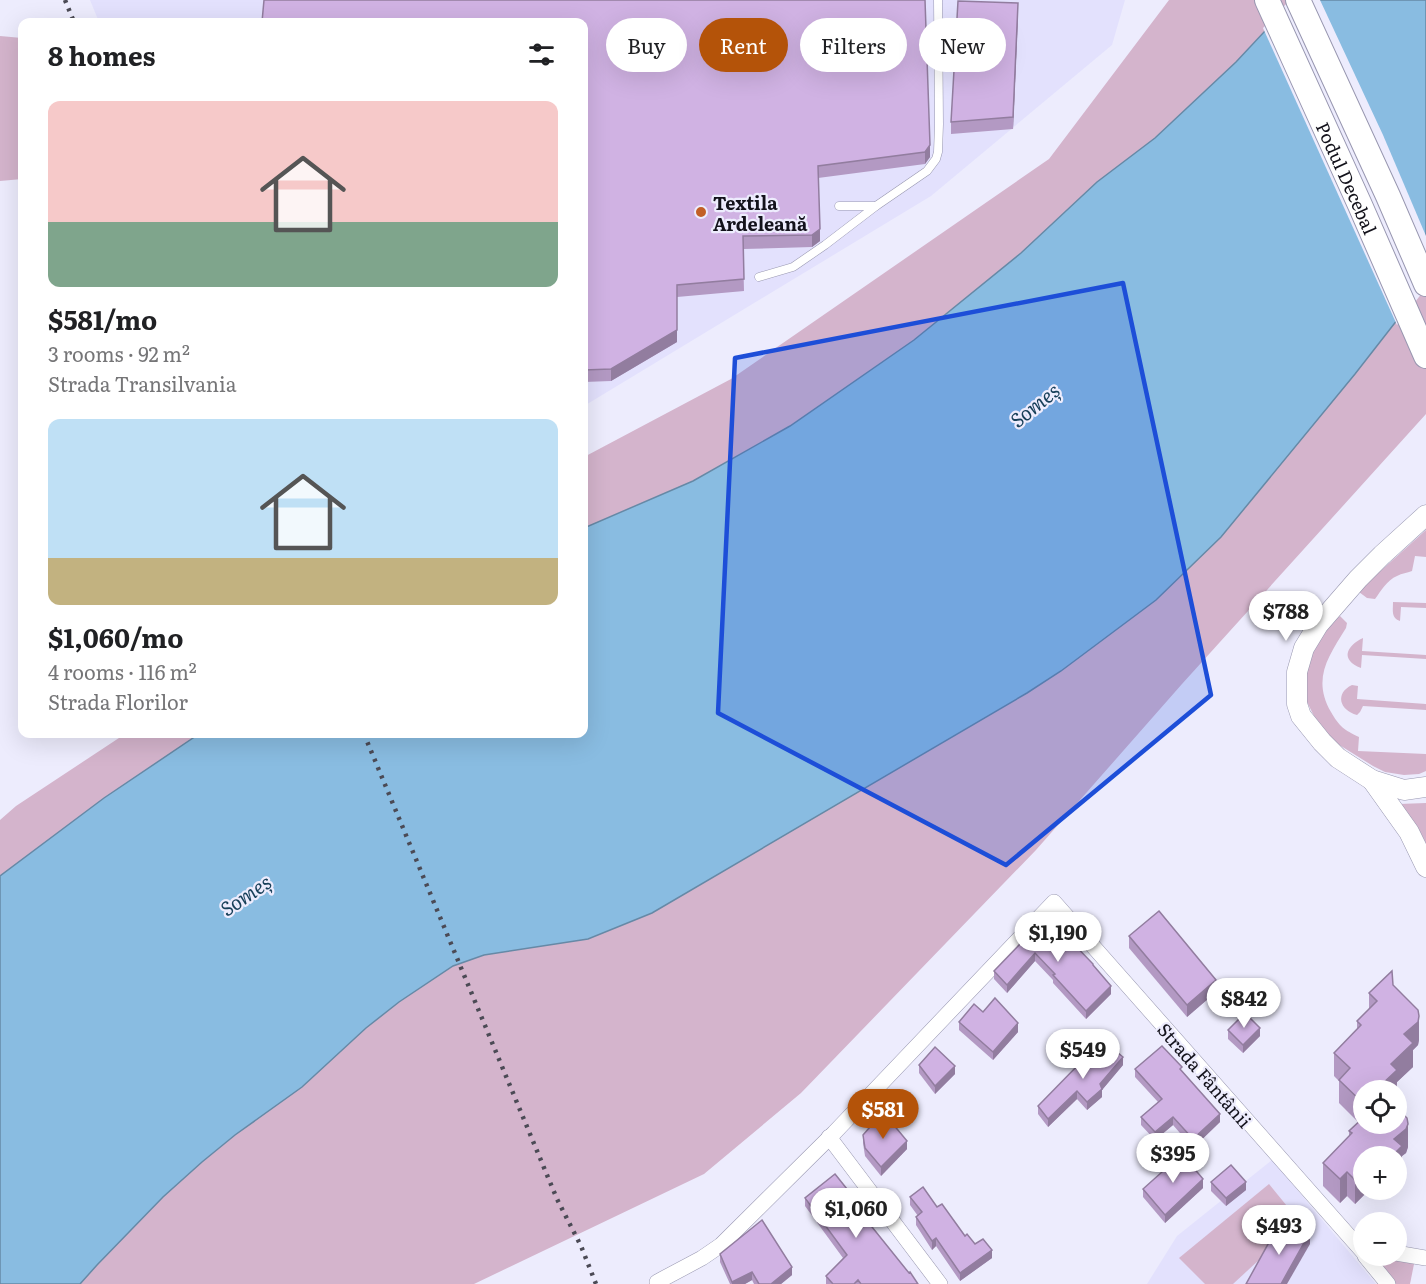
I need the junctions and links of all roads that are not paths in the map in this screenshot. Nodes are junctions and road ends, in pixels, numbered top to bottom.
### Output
1 (938, 0) edge
2 (1267, 0) edge
3 (1298, 0) edge
4 (839, 206) dead end
5 (876, 206) junction
6 (759, 277) dead end
7 (1426, 284) edge
8 (1426, 357) edge
9 (1426, 515) edge
10 (1372, 780) junction
11 (1426, 787) edge
12 (1426, 867) edge
13 (830, 1137) junction
14 (1353, 1241) edge
15 (1407, 1255) edge
16 (1426, 1258) edge
17 (1374, 1266) edge
18 (657, 1282) dead end
19 (940, 1284) edge
20 (1388, 1284) edge

1 - 5 lane
2 - 8 main road, Podul Decebal
3 - 7 main road, Podul Decebal
4 - 5 lane
5 - 6 lane
9 - 10 street
10 - 11 street
10 - 12 street
13 - 14 street, Strada Fântânii
13 - 18 street
13 - 19 street
15 - 16 street
17 - 20 street, Strada Fântânii

